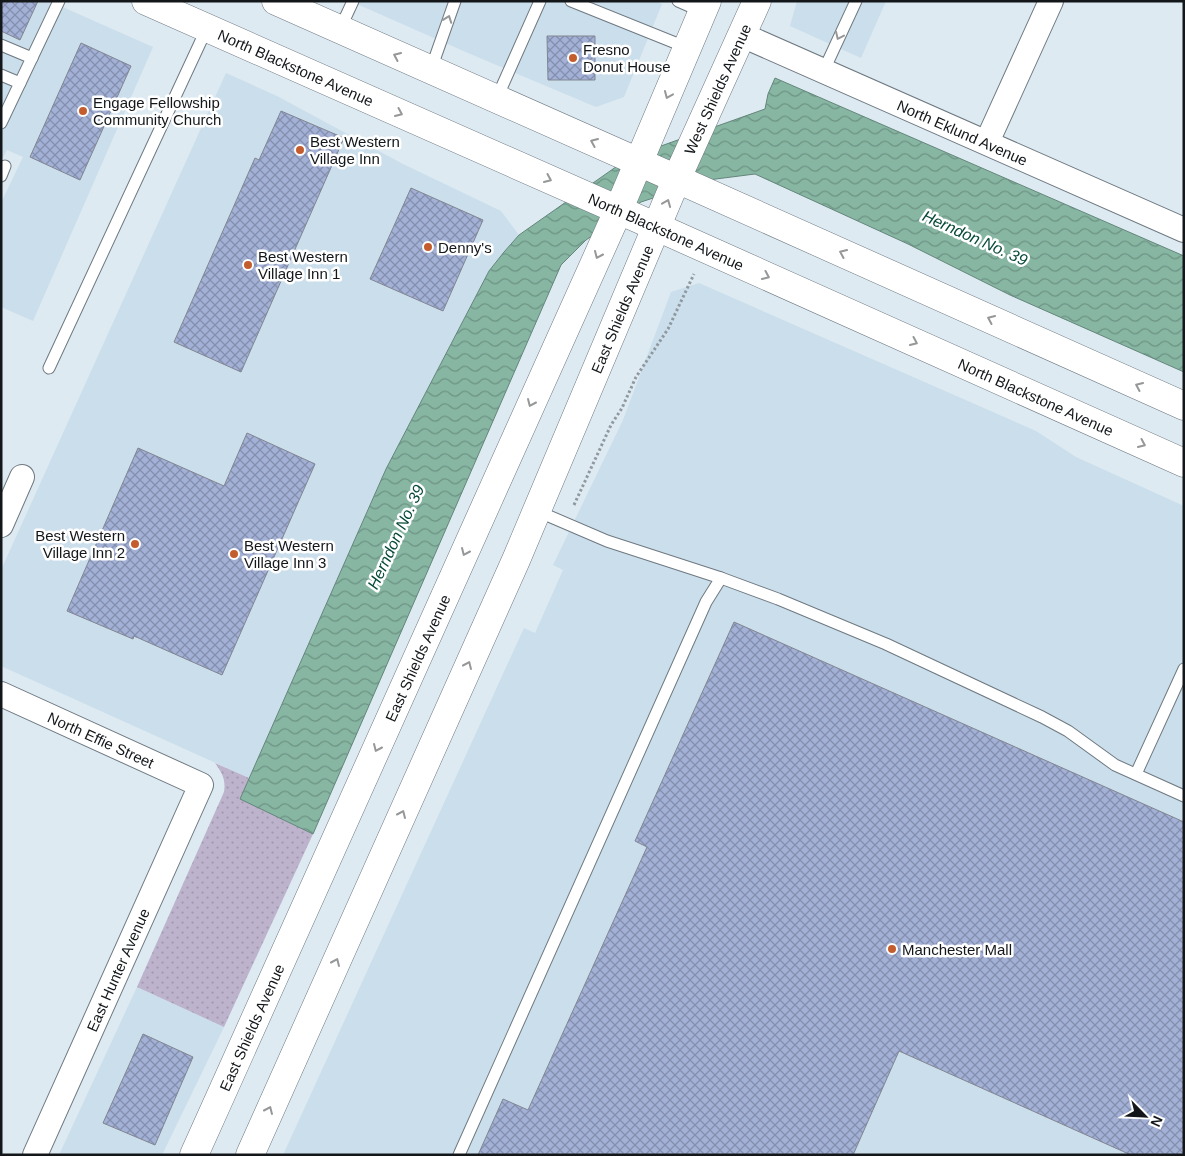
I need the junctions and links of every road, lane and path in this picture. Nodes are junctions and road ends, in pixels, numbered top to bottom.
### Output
1 (60, 1) edge
2 (146, 1) edge
3 (353, 1) edge
4 (455, 1) edge
5 (540, 1) edge
6 (571, 1) edge
7 (678, 1) edge
8 (757, 1) edge
9 (856, 1) edge
10 (1051, 1) edge
11 (279, 2) edge
12 (705, 7) edge
13 (207, 28) junction
14 (340, 30) junction
15 (742, 35) junction
16 (1, 45) edge
17 (688, 48) junction
18 (32, 58) junction
19 (824, 70) junction
20 (430, 71) junction
21 (1, 75) edge
22 (20, 83) junction
23 (496, 100) junction
24 (1, 122) edge
25 (988, 142) junction
26 (639, 161) junction
27 (677, 178) junction
28 (618, 211) junction
29 (657, 227) junction
30 (1184, 230) edge
31 (694, 274) dead end
32 (49, 368) dead end
33 (1184, 406) edge
34 (1184, 463) edge
35 (22, 477) dead end
36 (574, 505) dead end
37 (537, 510) junction
38 (1, 525) edge
39 (721, 578) junction
40 (1184, 668) edge
41 (1, 694) edge
42 (1136, 774) junction
43 (201, 786) joint
44 (1184, 796) edge
45 (35, 1155) edge
46 (194, 1155) edge
47 (250, 1155) edge
48 (458, 1155) edge

1 - 18 lane
2 - 13 main road, North Blackstone Avenue
3 - 14 lane
20 -> 4 lane
5 - 23 lane
6 - 17 lane
7 - 12 lane
8 - 15 main road, West Shields Avenue
9 -> 19 lane
10 - 25 street
11 - 14 main road
12 - 17 main road
13 -> 28 main road, North Blackstone Avenue
13 - 32 lane
20 -> 14 main road
15 - 19 street, North Eklund Avenue
15 - 27 main road, West Shields Avenue
16 - 18 lane
17 -> 26 main road
18 - 22 lane
19 - 25 street, North Eklund Avenue
20 - 23 main road
21 - 22 lane
22 - 24 lane
26 -> 23 main road
25 - 30 street, North Eklund Avenue
26 - 27 main road
26 - 28 main road, East Shields Avenue
29 -> 27 main road, East Shields Avenue
33 -> 27 main road
28 - 29 main road, North Blackstone Avenue
28 -> 46 main road, East Shields Avenue
29 -> 34 main road, North Blackstone Avenue
29 - 37 main road, East Shields Avenue
31 - 36 path
35 - 38 street
37 - 39 lane
47 -> 37 main road, East Shields Avenue
39 - 42 lane
39 - 48 lane
40 - 42 lane
41 - 43 street, North Effie Street
42 - 44 lane
43 - 45 street, East Hunter Avenue

